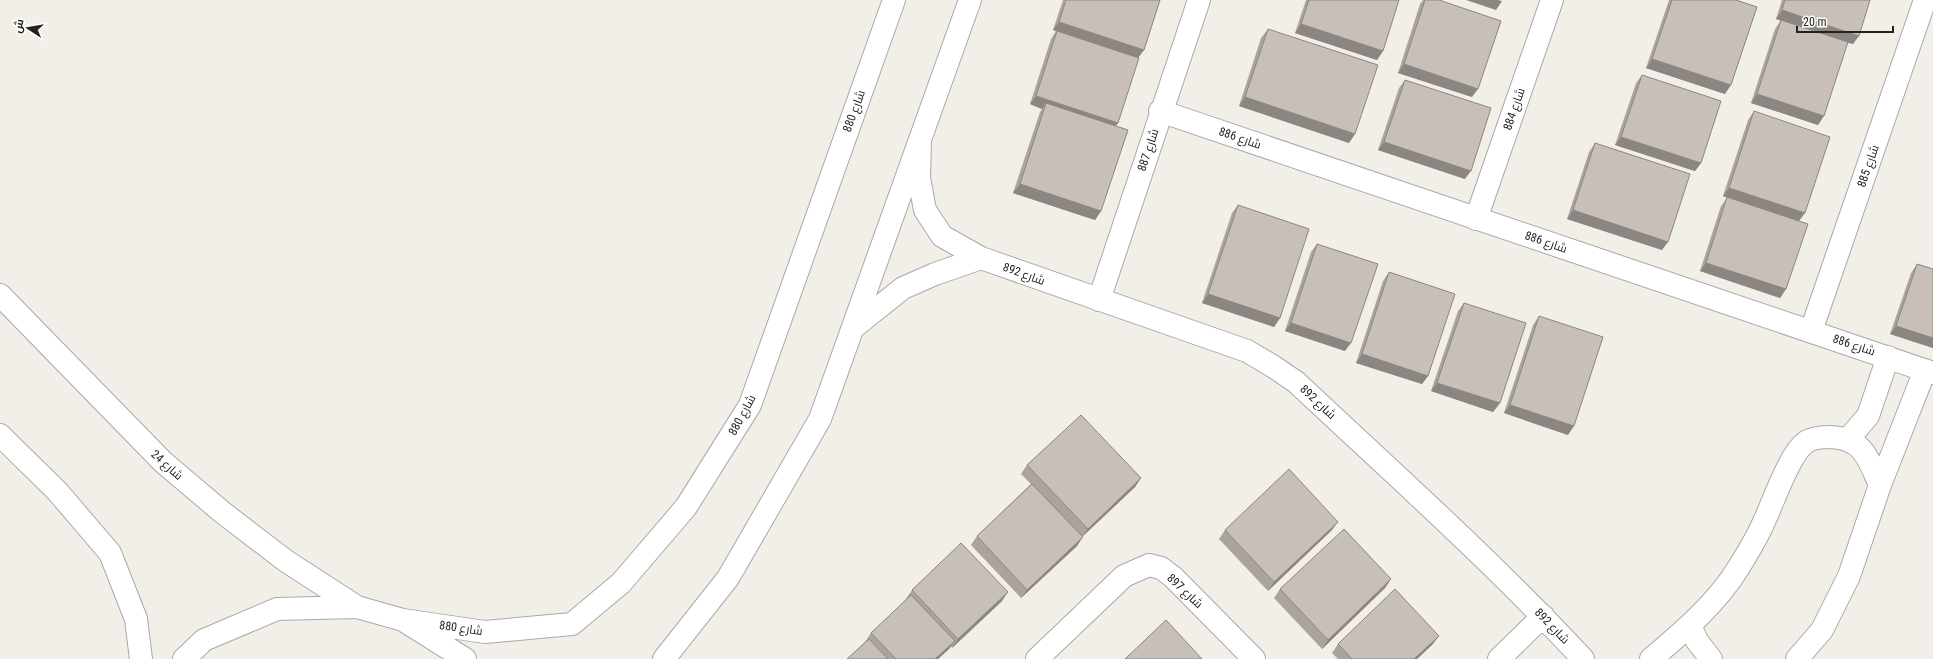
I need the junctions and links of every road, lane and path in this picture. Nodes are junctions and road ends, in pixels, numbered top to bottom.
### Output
1 (894, 0) edge
2 (970, 0) edge
3 (1198, 0) edge
4 (1552, 0) edge
5 (1925, 0) edge
6 (1160, 111) junction
7 (920, 140) junction
8 (1476, 219) junction
9 (981, 258) junction
10 (0, 295) edge
11 (1099, 300) junction
12 (853, 328) junction
13 (1811, 331) junction
14 (1888, 357) junction
15 (1929, 372) edge
16 (0, 435) edge
17 (1848, 439) junction
18 (1880, 485) junction
19 (357, 607) junction
20 (1543, 616) junction
21 (403, 620) junction
22 (1690, 626) junction
23 (141, 659) edge
24 (184, 659) edge
25 (465, 659) edge
26 (664, 659) edge
27 (1037, 659) edge
28 (1254, 659) edge
29 (1499, 659) edge
30 (1583, 659) edge
31 (1651, 659) edge
32 (1711, 659) edge
33 (1797, 659) edge

1 - 21 street, شارع 880
2 - 7 street
3 - 6 street, شارع 887
4 - 8 street, شارع 884
5 - 13 street, شارع 885
6 - 8 street, شارع 886
6 - 11 street, شارع 887
7 - 9 street, شارع 892
7 - 12 street
8 - 13 street, شارع 886
9 - 11 street, شارع 892
9 - 12 street
10 - 19 street, شارع 24
11 - 20 street, شارع 892
12 - 26 street
13 - 14 street, شارع 886
14 - 15 street, شارع 886
14 - 17 street
15 - 18 street
16 - 23 street
17 - 18 street
17 - 22 street
18 - 33 street
19 - 21 street
19 - 24 street
20 - 29 street
20 - 30 street, شارع 892
21 - 25 street
22 - 31 street
22 - 32 street
27 - 28 street, شارع 897

